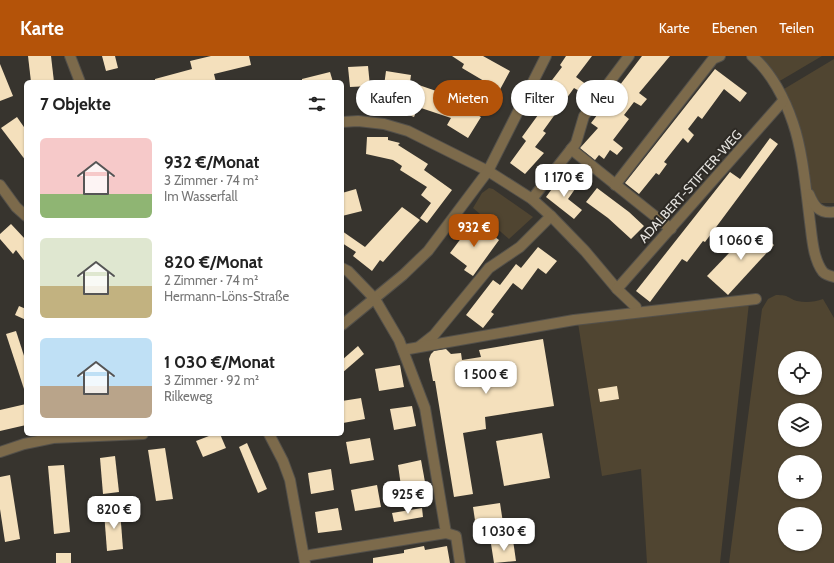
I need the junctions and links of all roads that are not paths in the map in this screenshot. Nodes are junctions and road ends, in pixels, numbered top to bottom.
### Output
1 (70, 56) edge
2 (629, 56) edge
3 (720, 56) edge
4 (752, 56) edge
5 (542, 57) edge
6 (79, 80) edge
7 (783, 101) junction
8 (344, 122) edge
9 (571, 149) junction
10 (488, 171) junction
11 (803, 177) junction
12 (0, 185) edge
13 (615, 185) junction
14 (532, 199) junction
15 (834, 212) edge
16 (24, 214) edge
17 (551, 216) junction
18 (671, 229) junction
19 (344, 269) edge
20 (834, 277) edge
21 (617, 289) junction
22 (374, 299) junction
23 (756, 299) dead end
24 (636, 307) dead end
25 (344, 323) edge
26 (417, 348) junction
27 (403, 350) junction
28 (52, 436) edge
29 (270, 436) edge
30 (0, 452) edge
31 (446, 533) junction
32 (304, 559) edge
33 (460, 563) edge

1 - 6 street
2 - 9 street
3 - 13 street
4 - 7 street
5 - 10 street
7 - 11 street
7 - 18 street, ADALBERT-STIFTER-WEG
8 - 10 street
9 - 13 street
9 - 14 street
10 - 14 street
10 - 22 street
11 - 15 street
11 - 20 street
12 - 16 street
13 - 18 street
14 - 17 street
17 - 21 street
17 - 26 street
18 - 21 street, ADALBERT-STIFTER-WEG
19 - 22 street
21 - 24 street
22 - 25 street
22 - 27 street
23 - 26 street
26 - 27 street
27 - 31 street
28 - 30 street
29 - 32 street
31 - 32 street
31 - 33 street

